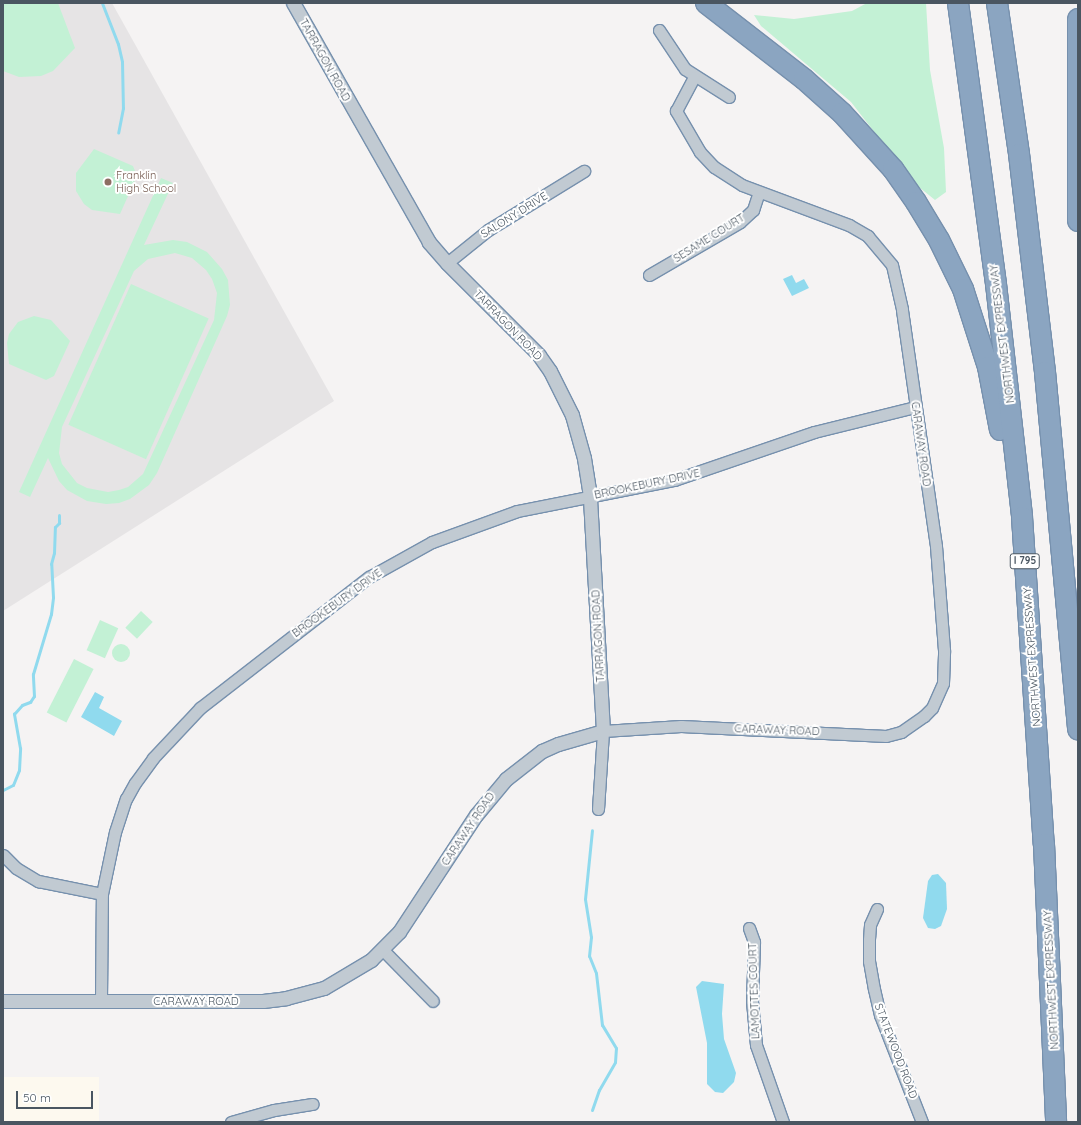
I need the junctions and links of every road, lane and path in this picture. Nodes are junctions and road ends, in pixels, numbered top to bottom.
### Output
1 (293, 3) edge
2 (706, 3) edge
3 (958, 3) edge
4 (997, 3) edge
5 (1078, 19) edge
6 (659, 30) dead end
7 (694, 77) junction
8 (729, 97) dead end
9 (584, 171) dead end
10 (759, 192) junction
11 (1078, 221) edge
12 (447, 263) junction
13 (649, 275) dead end
14 (915, 407) junction
15 (590, 496) junction
16 (1030, 621) junction
17 (1078, 729) edge
18 (603, 730) junction
19 (598, 809) dead end
20 (3, 855) edge
21 (102, 894) junction
22 (877, 909) dead end
23 (749, 928) dead end
24 (383, 950) junction
25 (101, 1000) junction
26 (3, 1001) edge
27 (433, 1001) dead end
28 (312, 1104) dead end
29 (231, 1122) edge
30 (783, 1122) edge
31 (922, 1122) edge
32 (1056, 1122) edge

1 - 12 street, TARRAGON ROAD
2 - 16 highway
3 - 16 highway, NORTHWEST EXPRESSWAY / I 795
4 - 17 highway
5 - 11 highway
6 - 7 street
7 - 8 street
7 - 10 street, CARAWAY ROAD
9 - 12 street, SALONY DRIVE
10 - 13 street, SESAME COURT
10 - 14 street, CARAWAY ROAD
12 - 15 street, TARRAGON ROAD
14 - 15 street, BROOKEBURY DRIVE
14 - 18 street, CARAWAY ROAD
15 - 18 street, TARRAGON ROAD
15 - 21 street, BROOKEBURY DRIVE
16 - 32 highway, NORTHWEST EXPRESSWAY / I 795
18 - 19 street, TARRAGON ROAD
18 - 24 street, CARAWAY ROAD
20 - 21 street
21 - 25 street, BROOKEBURY DRIVE
22 - 31 street, STATEWOOD ROAD
23 - 30 street, LAMOTTES COURT
24 - 25 street, CARAWAY ROAD
24 - 27 street
25 - 26 street, CARAWAY ROAD
28 - 29 street

